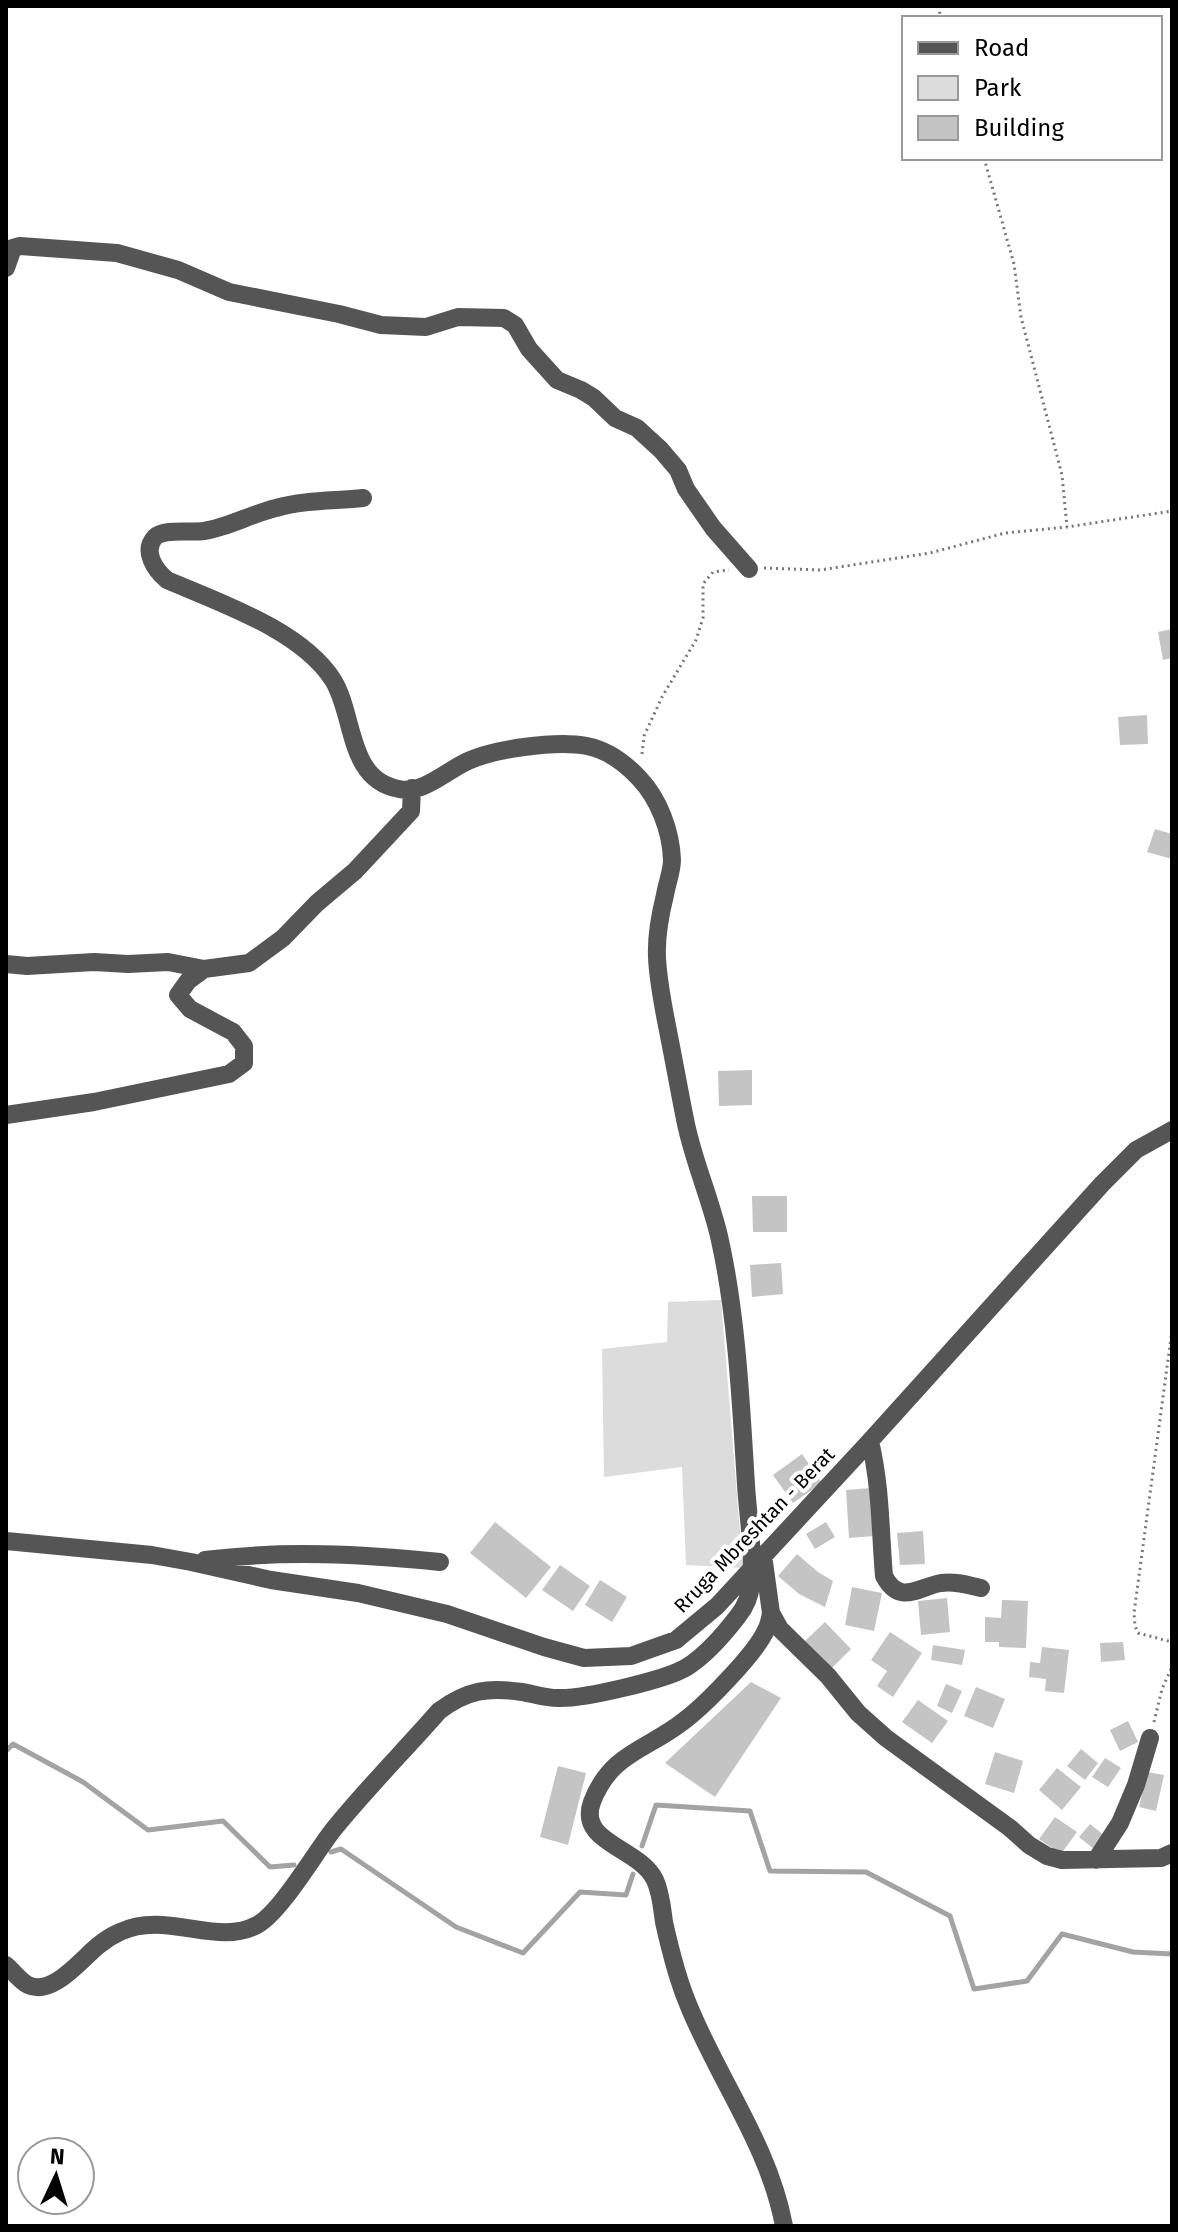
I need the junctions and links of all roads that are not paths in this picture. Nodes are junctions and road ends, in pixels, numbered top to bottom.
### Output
1 (6, 268) edge
2 (363, 498) dead end
3 (749, 569) road end
4 (412, 788) junction
5 (6, 964) edge
6 (204, 969) junction
7 (6, 1115) edge
8 (1172, 1130) edge
9 (870, 1441) junction
10 (6, 1541) edge
11 (757, 1561) junction
12 (191, 1562) junction
13 (440, 1562) dead end
14 (981, 1588) dead end
15 (771, 1613) junction
16 (1150, 1738) road end
17 (1172, 1853) edge
18 (1096, 1860) junction
19 (6, 1965) edge
20 (784, 2226) edge

1 - 3 street
2 - 4 street
4 - 6 street
4 - 11 street
5 - 6 street
6 - 7 street
8 - 9 street, Rruga Mbreshtan - Berat
9 - 11 street, Rruga Mbreshtan - Berat
9 - 14 street
10 - 12 street, Rruga Mbreshtan - Berat
11 - 12 street, Rruga Mbreshtan - Berat
11 - 15 street
11 - 19 street
12 - 13 street
15 - 18 street
15 - 20 street
16 - 18 street
17 - 18 street

